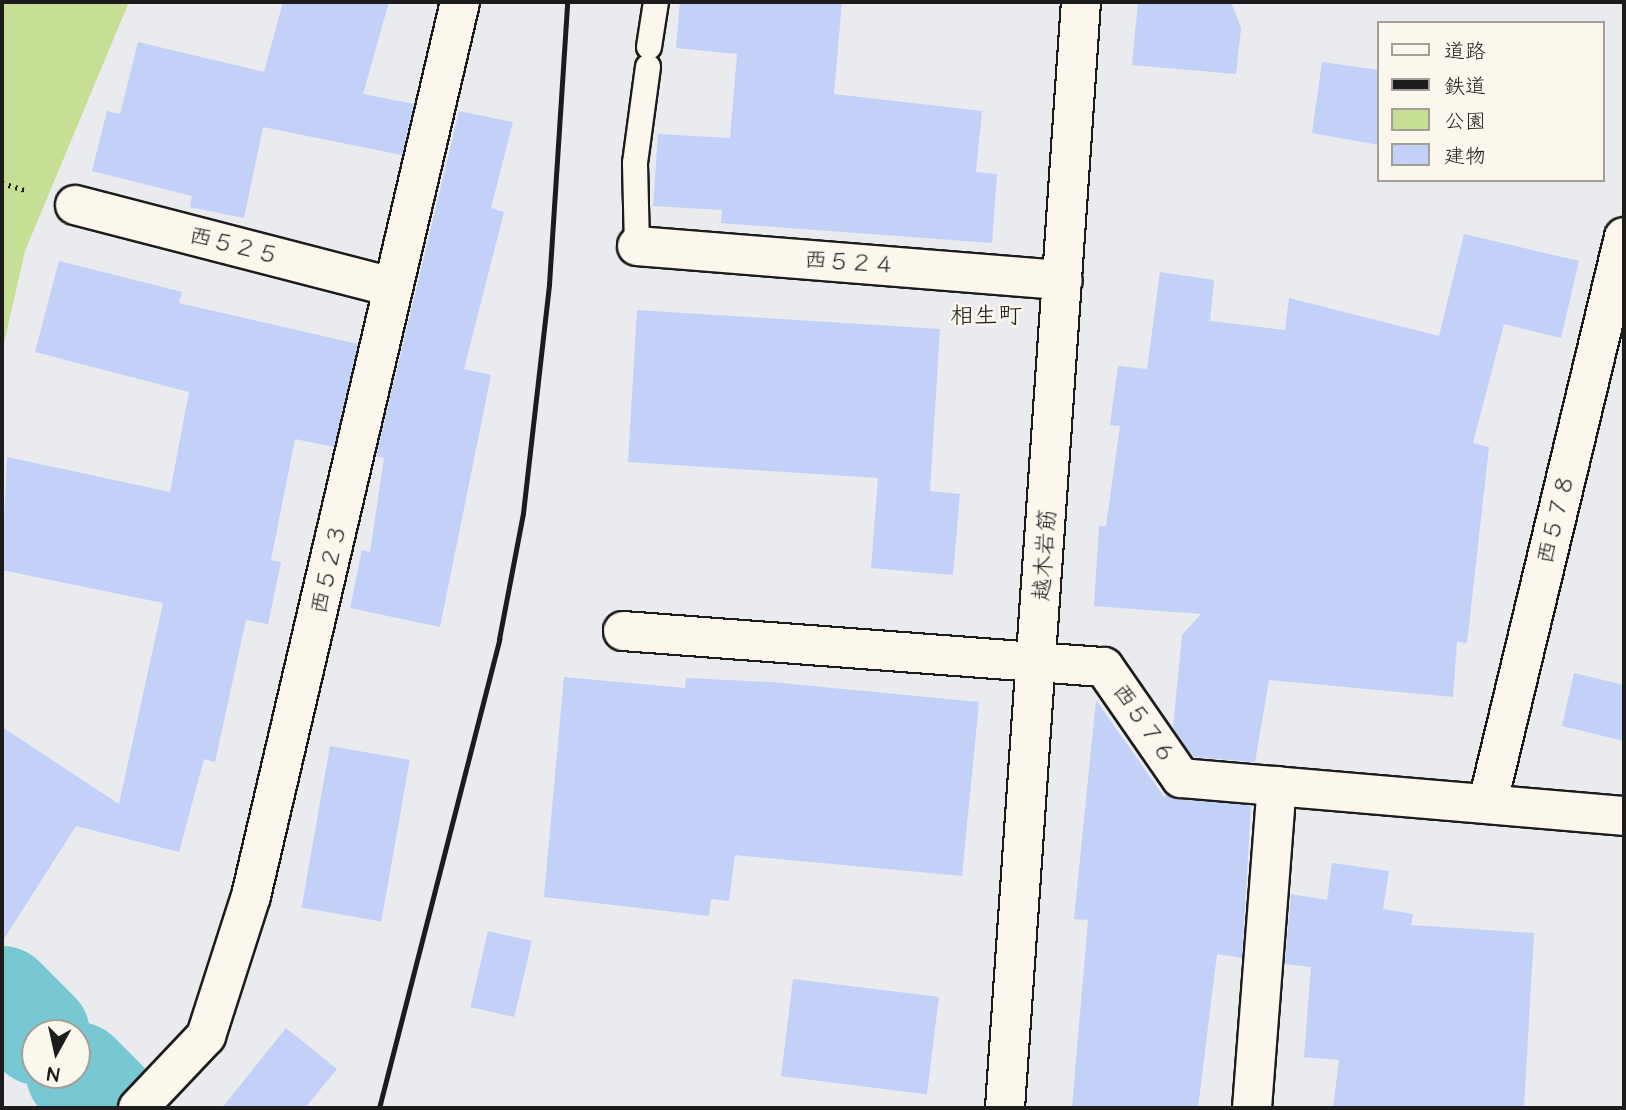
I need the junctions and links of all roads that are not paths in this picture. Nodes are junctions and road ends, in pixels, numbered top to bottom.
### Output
1 (460, 2) edge
2 (656, 2) edge
3 (1081, 2) edge
4 (75, 205) dead end
5 (1624, 237) edge
6 (637, 246) joint
7 (1063, 279) junction
8 (393, 287) junction
9 (623, 631) dead end
10 (1038, 666) junction
11 (1278, 786) junction
12 (1488, 802) junction
13 (1624, 816) edge
14 (138, 1108) edge
15 (1005, 1108) edge
16 (1252, 1108) edge

1 - 8 street, 西５２３
2 - 6 lane
3 - 7 street, 越木岩筋
4 - 8 street, 西５２５
5 - 12 street, 西５７８
6 - 7 street, 西５２４
7 - 10 street, 越木岩筋
8 - 14 street, 西５２３
9 - 10 street, 西５７６
10 - 11 street, 西５７６
10 - 15 street, 越木岩筋
11 - 12 street, 西５７６
11 - 16 street
12 - 13 street, 西５７６

